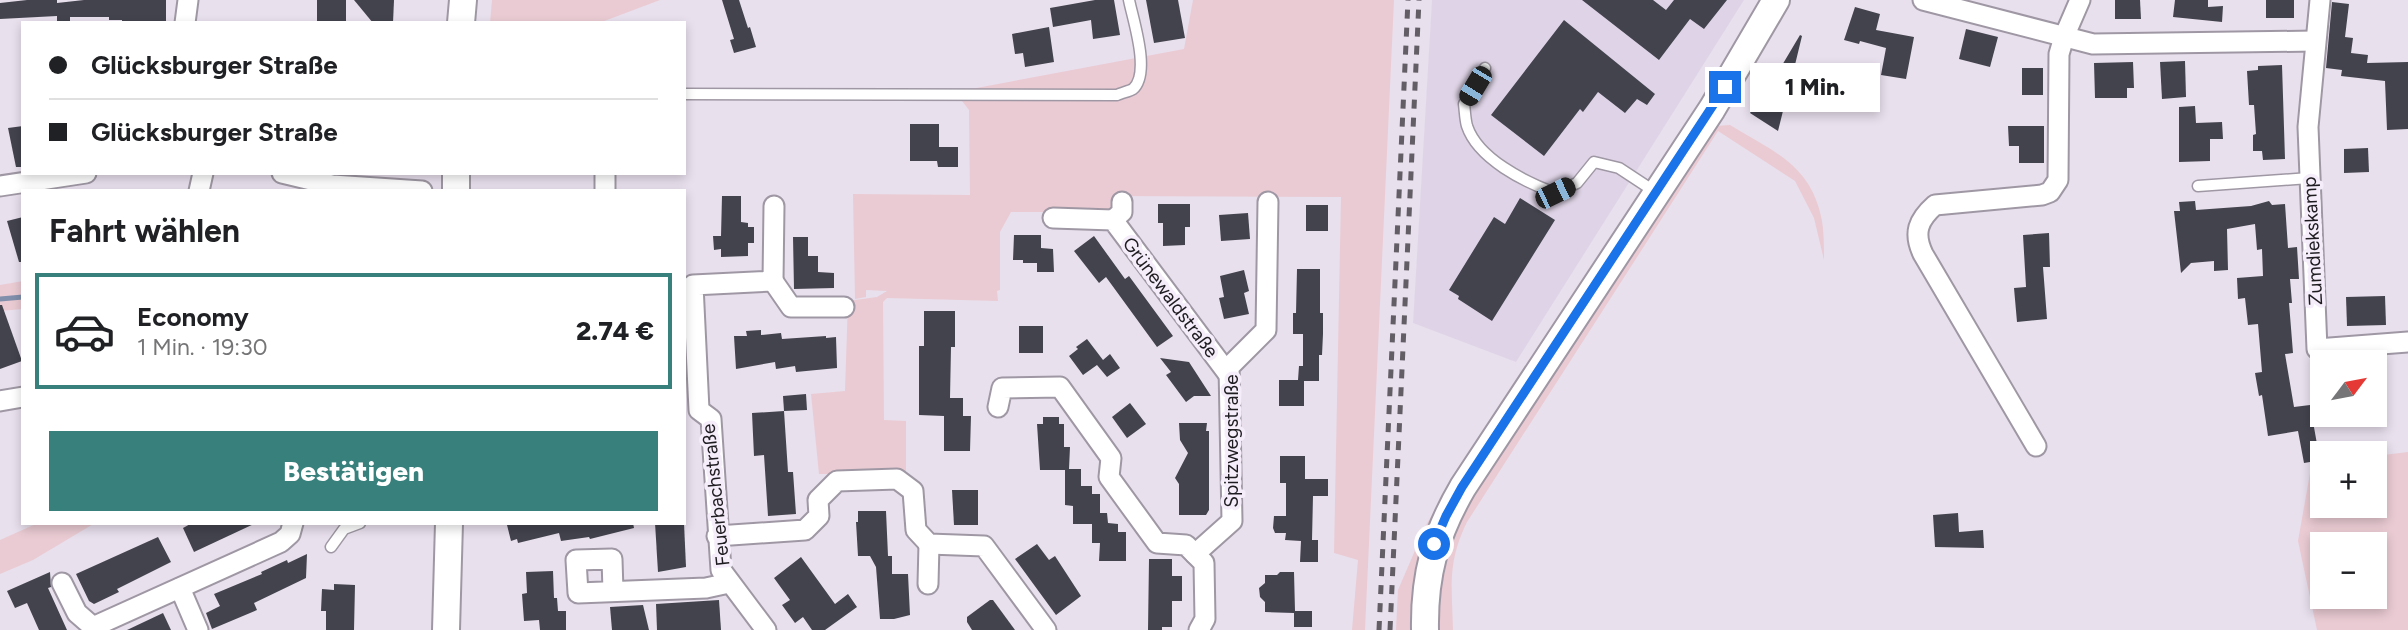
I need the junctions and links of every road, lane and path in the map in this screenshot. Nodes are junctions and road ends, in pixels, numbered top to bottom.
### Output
1 (188, 0) edge
2 (463, 0) edge
3 (1129, 0) edge
4 (1776, 0) edge
5 (1923, 0) edge
6 (2080, 0) edge
7 (2320, 0) edge
8 (185, 21) edge
9 (461, 21) edge
10 (2064, 37) junction
11 (2315, 41) junction
12 (1485, 68) dead end
13 (686, 94) edge
14 (73, 175) edge
15 (290, 175) edge
16 (2309, 178) junction
17 (0, 186) edge
18 (2198, 186) dead end
19 (392, 189) edge
20 (1657, 194) junction
21 (1268, 202) dead end
22 (774, 205) dead end
23 (1053, 218) dead end
24 (688, 281) edge
25 (773, 281) junction
26 (844, 307) dead end
27 (2408, 342) edge
28 (1229, 375) junction
29 (21, 397) edge
30 (0, 401) edge
31 (998, 407) dead end
32 (692, 410) edge
33 (2036, 446) dead end
34 (292, 525) edge
35 (355, 525) edge
36 (449, 525) edge
37 (718, 536) junction
38 (929, 544) junction
39 (331, 547) dead end
40 (1195, 554) junction
41 (62, 583) dead end
42 (729, 583) junction
43 (928, 584) dead end
44 (180, 587) junction
45 (613, 591) dead end
46 (94, 628) edge
47 (198, 630) edge
48 (446, 630) edge
49 (766, 630) edge
50 (1046, 630) edge
51 (1199, 630) edge
52 (1425, 630) edge

1 - 8 street
2 - 9 main road
3 - 13 lane
4 - 20 main road
5 - 10 street
6 - 10 street
7 - 11 street, Zumdiekskamp
10 - 11 street
10 - 33 street
11 - 16 street, Zumdiekskamp
12 - 20 lane
14 - 17 street
15 - 19 street
16 - 18 lane
16 - 27 street, Zumdiekskamp
20 - 52 main road
21 - 28 street, Spitzwegstraße
22 - 25 street
23 - 28 street, Grünewaldstraße
24 - 25 street, Feuerbachstraße
24 - 32 street, Feuerbachstraße
25 - 26 street
28 - 40 street, Spitzwegstraße
29 - 30 street
31 - 40 street
32 - 37 street, Feuerbachstraße
34 - 44 street
35 - 39 lane
36 - 48 main road
37 - 38 street
37 - 42 street, Feuerbachstraße
38 - 43 street
38 - 50 street
40 - 51 street
41 - 46 street
42 - 45 street, Feuerbachstraße
42 - 49 street, Feuerbachstraße
44 - 46 street
44 - 47 street

